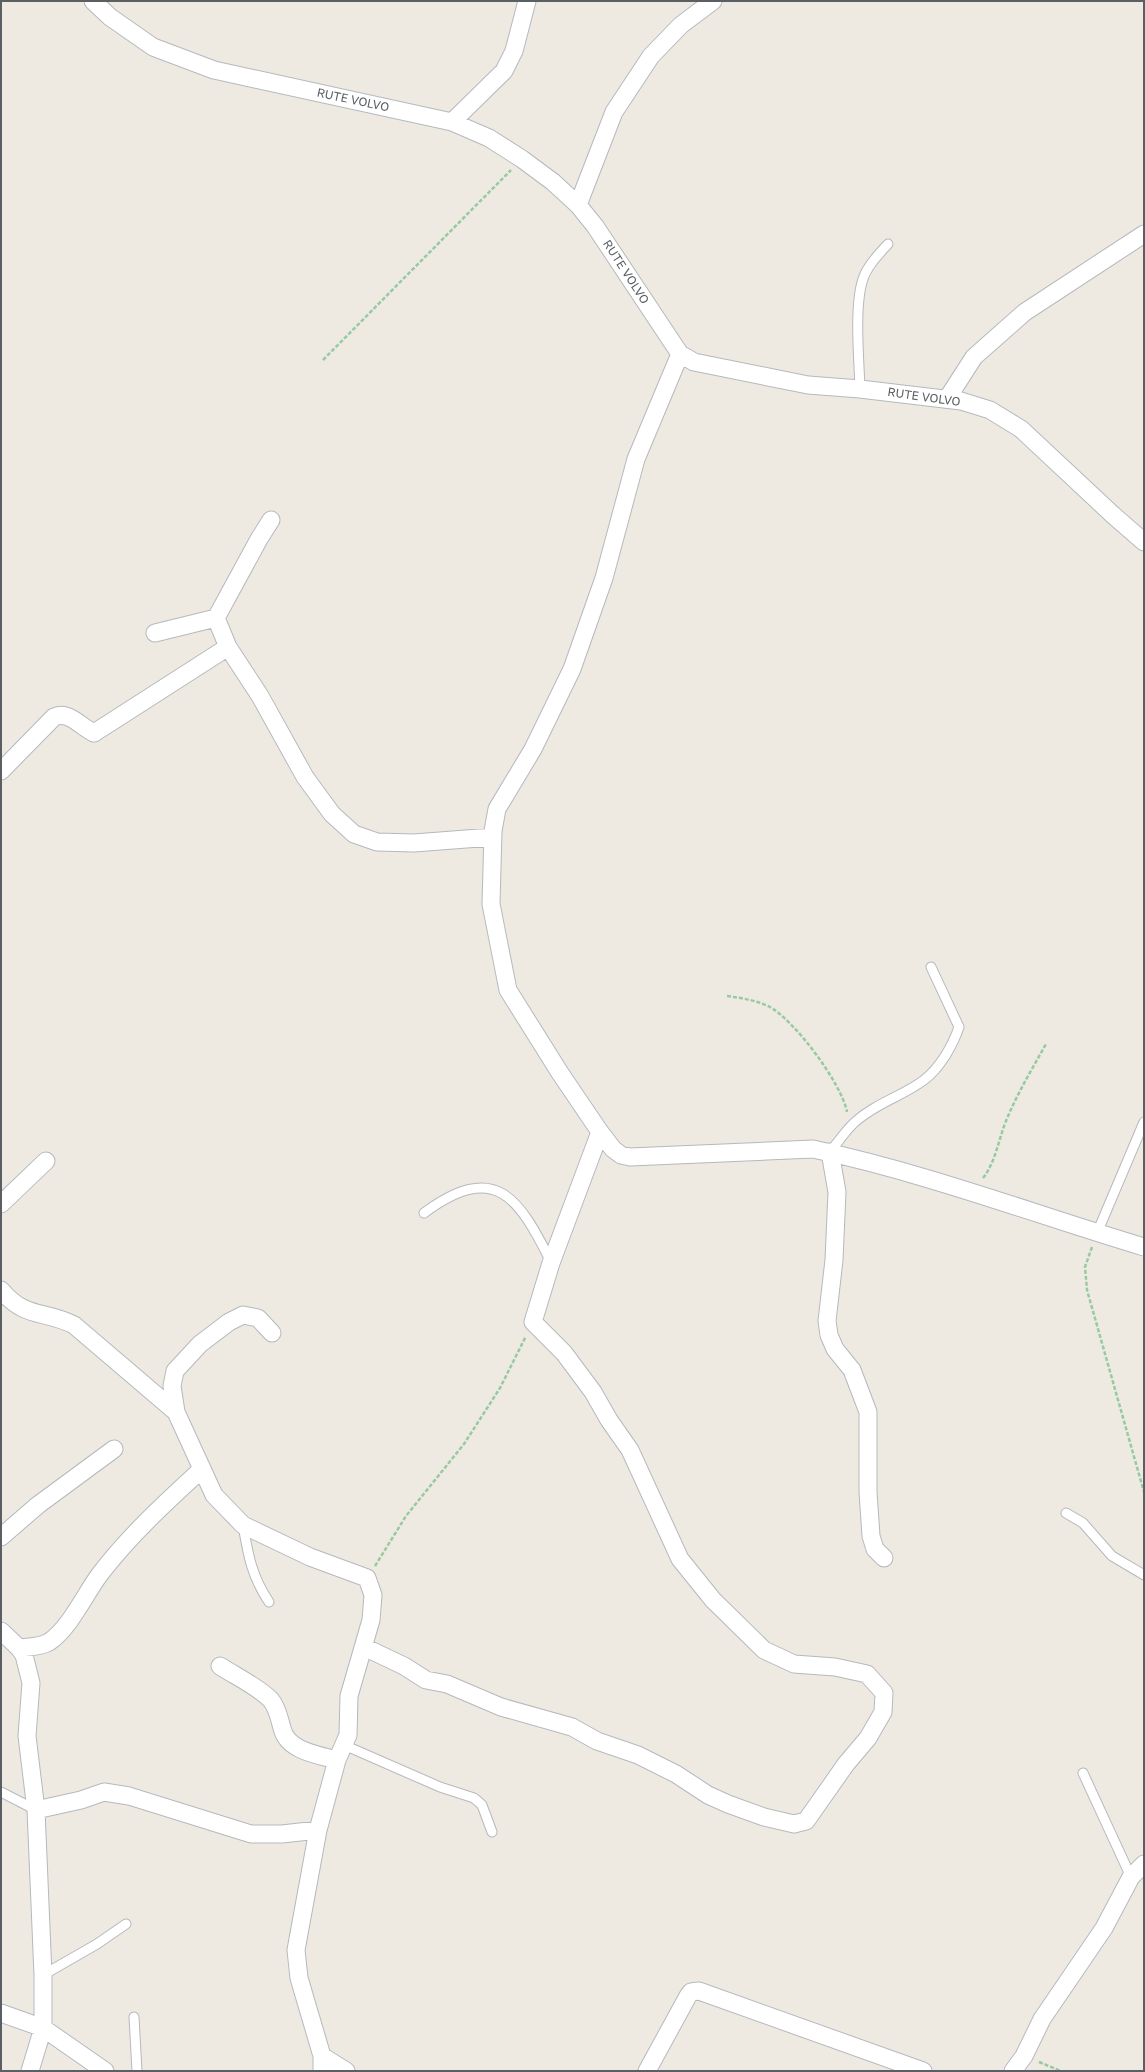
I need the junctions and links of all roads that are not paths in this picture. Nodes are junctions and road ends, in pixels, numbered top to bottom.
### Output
1 (93, 1) edge
2 (527, 1) edge
3 (713, 1) edge
4 (452, 122) junction
5 (578, 205) junction
6 (1144, 234) edge
7 (888, 244) dead end
8 (680, 354) junction
9 (860, 388) junction
10 (947, 399) junction
11 (272, 520) dead end
12 (1144, 542) edge
13 (216, 618) junction
14 (155, 633) dead end
15 (228, 646) junction
16 (1, 770) edge
17 (492, 837) junction
18 (931, 967) dead end
19 (1144, 1122) edge
20 (600, 1132) junction
21 (830, 1152) junction
22 (46, 1161) dead end
23 (1, 1204) edge
24 (424, 1213) dead end
25 (1097, 1233) junction
26 (1144, 1247) edge
27 (551, 1263) junction
28 (1, 1290) edge
29 (272, 1333) dead end
30 (176, 1412) junction
31 (114, 1448) dead end
32 (202, 1469) junction
33 (1066, 1513) dead end
34 (243, 1525) junction
35 (1, 1537) edge
36 (884, 1558) dead end
37 (1144, 1575) edge
38 (269, 1602) dead end
39 (1, 1631) edge
40 (364, 1646) junction
41 (19, 1648) junction
42 (220, 1666) dead end
43 (340, 1752) junction
44 (1083, 1773) dead end
45 (1, 1792) edge
46 (36, 1810) junction
47 (318, 1830) junction
48 (492, 1832) dead end
49 (1144, 1864) edge
50 (1131, 1877) junction
51 (126, 1924) dead end
52 (44, 1975) junction
53 (1, 2013) edge
54 (134, 2017) dead end
55 (43, 2028) junction
56 (322, 2063) edge
57 (30, 2071) edge
58 (105, 2071) edge
59 (136, 2071) edge
60 (346, 2071) edge
61 (647, 2071) edge
62 (922, 2071) edge
63 (1013, 2071) edge

1 - 4 street, RUTE VOLVO
2 - 4 street
3 - 5 street
4 - 5 street, RUTE VOLVO
5 - 8 street, RUTE VOLVO
6 - 10 street
7 - 9 lane
8 - 9 street, RUTE VOLVO
8 - 17 street
9 - 10 street, RUTE VOLVO
10 - 12 street, RUTE VOLVO
11 - 13 street
13 - 14 street
13 - 15 street
15 - 16 street
15 - 17 street
17 - 20 street
18 - 21 lane
19 - 25 lane
20 - 21 street
20 - 27 street
21 - 25 street
21 - 36 street
22 - 23 street
24 - 27 lane
25 - 26 street
27 - 40 street
28 - 30 street
29 - 30 street
30 - 32 street
31 - 35 street
32 - 34 street
32 - 41 street
33 - 37 lane
34 - 38 lane
34 - 40 street
39 - 41 street
40 - 43 street
41 - 46 street
42 - 43 street
43 - 47 street
43 - 48 lane
44 - 50 lane
45 - 46 lane
46 - 47 street
46 - 52 street
47 - 56 street
49 - 50 street
50 - 63 street
51 - 52 lane
52 - 55 street
53 - 55 street
54 - 59 lane
55 - 57 street
55 - 58 street
56 - 60 street
61 - 62 street

